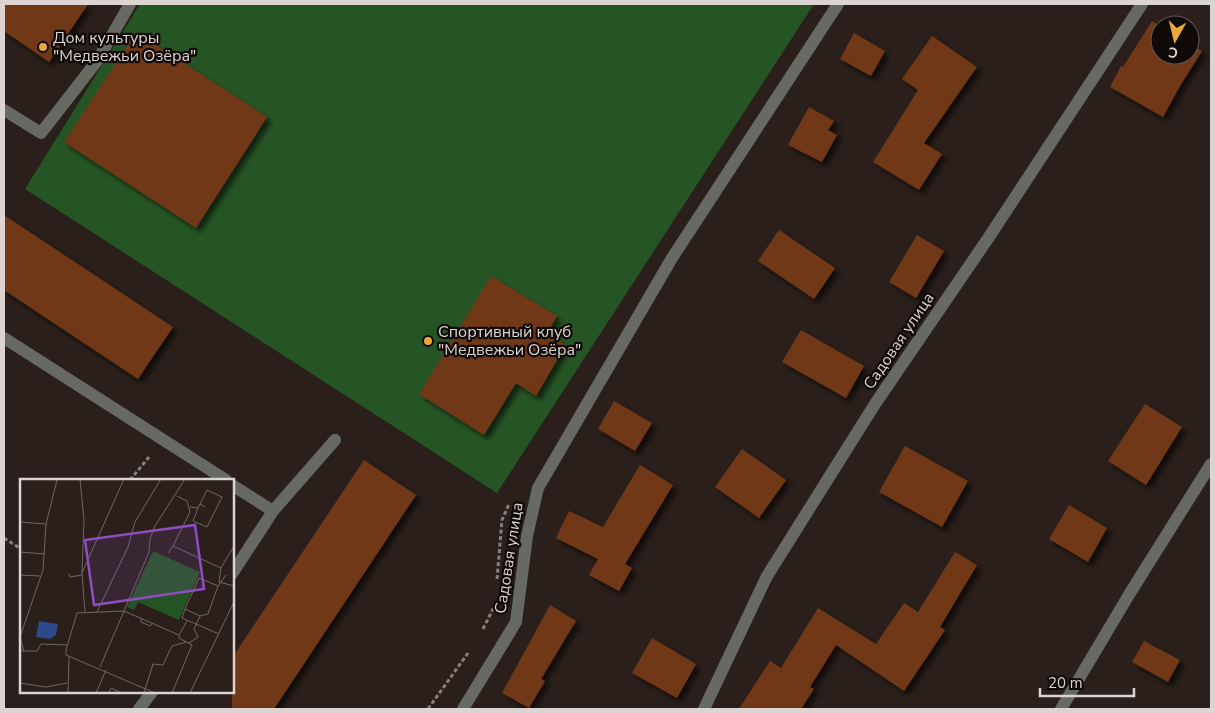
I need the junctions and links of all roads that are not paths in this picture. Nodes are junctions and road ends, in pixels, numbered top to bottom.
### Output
1 (130, 4) edge
2 (838, 4) edge
3 (1142, 4) edge
4 (4, 110) edge
5 (4, 338) edge
6 (335, 440) dead end
7 (1211, 464) edge
8 (224, 479) edge
9 (234, 486) edge
10 (273, 511) junction
11 (234, 571) edge
12 (151, 693) edge
13 (139, 709) edge
14 (463, 709) edge
15 (704, 709) edge
16 (1061, 709) edge

1 - 4 street
2 - 14 street, Садовая улица
3 - 15 street, Садовая улица
5 - 8 street
6 - 10 street
7 - 16 street
9 - 10 street
10 - 11 street
12 - 13 street

